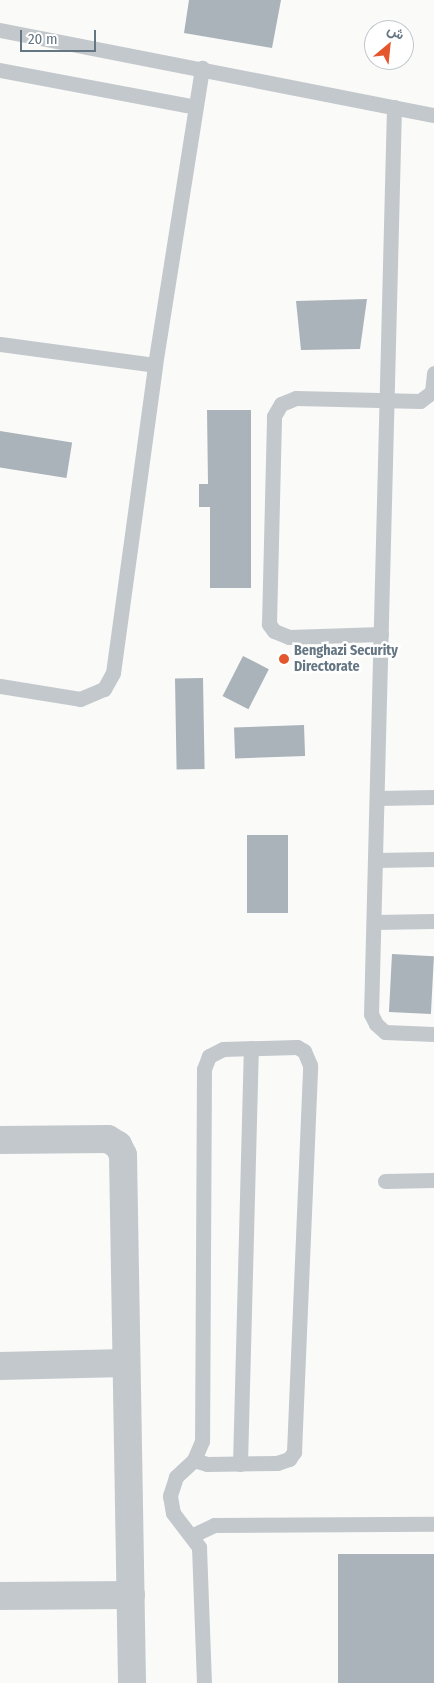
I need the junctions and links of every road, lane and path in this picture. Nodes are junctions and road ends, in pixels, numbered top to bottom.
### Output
1 (0, 30) edge
2 (202, 68) junction
3 (0, 70) edge
4 (196, 107) junction
5 (394, 107) junction
6 (434, 115) edge
7 (0, 344) edge
8 (156, 365) junction
9 (434, 373) edge
10 (387, 401) junction
11 (381, 634) junction
12 (0, 686) edge
13 (434, 797) edge
14 (377, 798) junction
15 (434, 859) edge
16 (376, 860) junction
17 (374, 922) junction
18 (434, 922) edge
19 (434, 1034) edge
20 (251, 1048) junction
21 (0, 1140) edge
22 (434, 1180) edge
23 (385, 1181) dead end
24 (126, 1363) junction
25 (0, 1366) edge
26 (194, 1460) junction
27 (240, 1464) junction
28 (434, 1524) edge
29 (192, 1535) junction
30 (131, 1595) junction
31 (0, 1596) edge
32 (132, 1683) edge
33 (204, 1683) edge

1 - 2 lane
2 - 4 lane
2 - 5 lane
3 - 4 lane
4 - 8 lane
5 - 6 lane
5 - 10 lane
7 - 8 lane
8 - 12 lane
9 - 10 lane
10 - 11 lane
10 - 11 lane
11 - 14 lane
13 - 14 lane
14 - 16 lane
15 - 16 lane
16 - 17 lane
17 - 18 lane
17 - 19 lane
20 - 26 lane
20 - 27 lane
20 - 27 lane
21 - 24 street
22 - 23 lane
24 - 25 street
24 - 30 street
26 - 27 lane
26 - 29 lane
28 - 29 lane
29 - 33 lane
30 - 31 street
30 - 32 street

